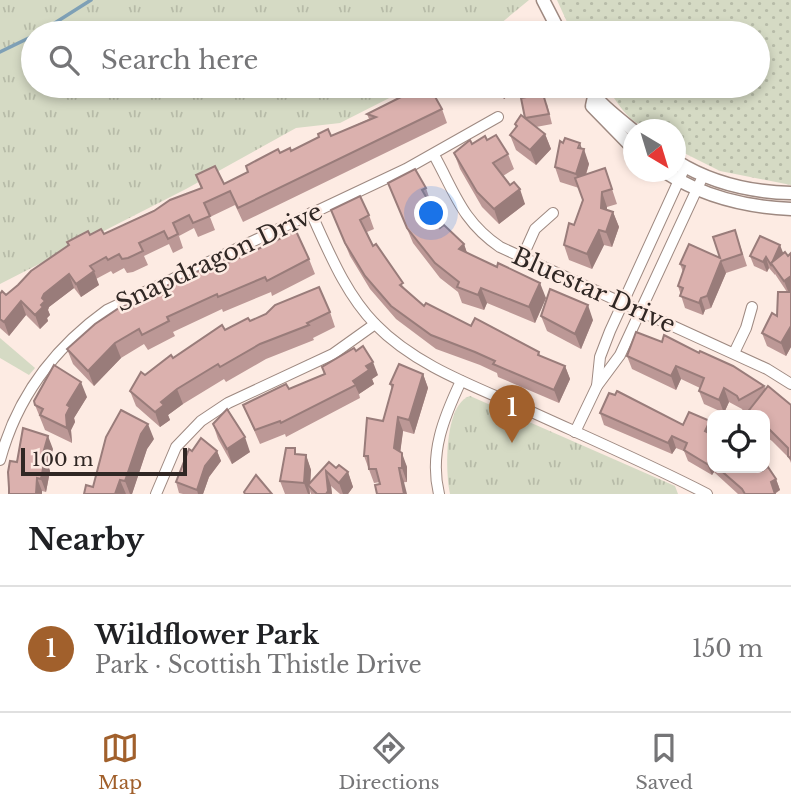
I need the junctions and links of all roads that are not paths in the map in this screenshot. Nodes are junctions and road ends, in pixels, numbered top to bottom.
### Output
1 (543, 0) edge
2 (554, 21) edge
3 (591, 98) edge
4 (599, 98) edge
5 (498, 117) dead end
6 (623, 121) edge
7 (623, 138) edge
8 (434, 155) junction
9 (686, 167) edge
10 (703, 176) junction
11 (679, 182) edge
12 (681, 182) edge
13 (696, 190) junction
14 (791, 193) edge
15 (791, 209) edge
16 (553, 212) dead end
17 (311, 213) junction
18 (522, 258) junction
19 (623, 303) junction
20 (752, 307) dead end
21 (641, 311) junction
22 (375, 324) junction
23 (734, 353) junction
24 (461, 381) junction
25 (791, 384) edge
26 (597, 386) junction
27 (575, 432) junction
28 (0, 460) edge
29 (691, 490) edge
30 (156, 494) edge
31 (439, 494) edge
32 (707, 494) edge

1 - 2 street
3 - 7 street
4 - 6 street
5 - 8 street, Snapdragon Drive
8 - 17 street, Snapdragon Drive
8 - 18 street, Bluestar Drive
9 - 10 street
10 - 13 street
10 - 14 street
11 - 19 street
12 - 13 street
13 - 15 street
13 - 21 street
16 - 18 street
17 - 22 street
17 - 28 street, Snapdragon Drive
18 - 19 street, Bluestar Drive
19 - 21 street, Bluestar Drive
19 - 26 street
20 - 23 street
21 - 23 street, Bluestar Drive
21 - 26 street
22 - 24 street
22 - 30 street
23 - 25 street, Bluestar Drive
24 - 27 street
24 - 31 street
26 - 27 street
27 - 29 street
29 - 32 street

